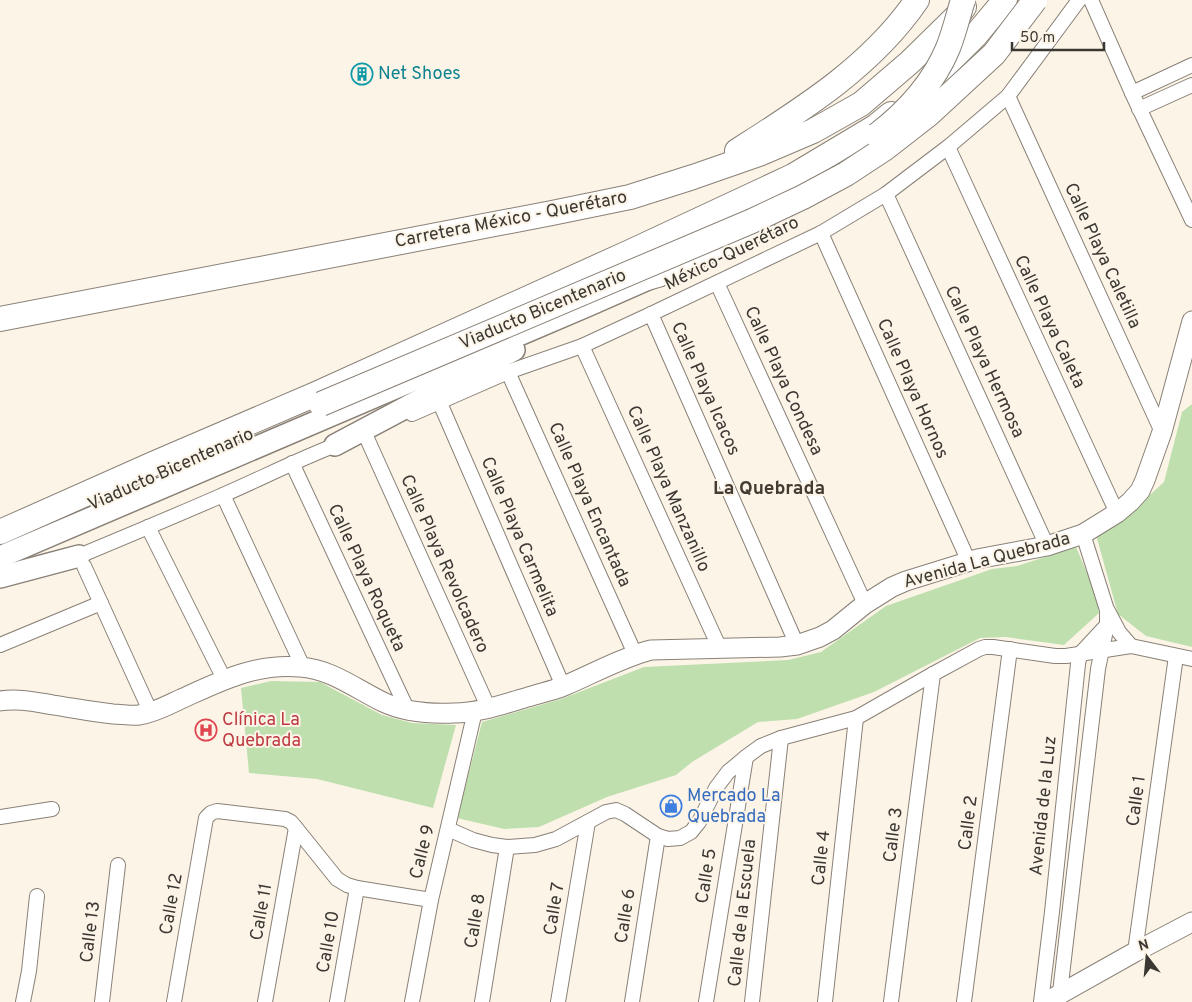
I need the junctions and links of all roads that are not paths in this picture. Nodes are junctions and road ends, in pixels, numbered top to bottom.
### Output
1 (916, 0) edge
2 (922, 0) edge
3 (963, 0) edge
4 (969, 0) edge
5 (1005, 0) edge
6 (1035, 0) edge
7 (1048, 0) edge
8 (1079, 0) edge
9 (1091, 0) edge
10 (890, 34) junction
11 (1192, 65) edge
12 (1192, 85) edge
13 (1132, 92) junction
14 (1008, 96) junction
15 (1139, 109) junction
16 (948, 147) junction
17 (693, 177) junction
18 (886, 194) junction
19 (1192, 220) edge
20 (752, 221) junction
21 (821, 233) junction
22 (658, 275) junction
23 (717, 283) junction
24 (589, 305) junction
25 (651, 314) junction
26 (0, 319) edge
27 (1192, 321) edge
28 (463, 328) junction
29 (582, 346) junction
30 (508, 372) junction
31 (440, 402) junction
32 (1162, 432) junction
33 (365, 434) junction
34 (335, 445) junction
35 (292, 464) junction
36 (223, 495) junction
37 (1117, 513) junction
38 (148, 527) junction
39 (0, 532) edge
40 (1083, 534) junction
41 (0, 544) edge
42 (1048, 546) junction
43 (0, 557) edge
44 (81, 561) junction
45 (969, 562) junction
46 (0, 577) edge
47 (101, 603) junction
48 (865, 604) junction
49 (1107, 610) junction
50 (1107, 625) junction
51 (0, 645) edge
52 (797, 645) junction
53 (1131, 646) junction
54 (720, 649) junction
55 (1010, 650) junction
56 (1102, 651) junction
57 (635, 654) junction
58 (1080, 654) junction
59 (1176, 656) junction
60 (1192, 660) edge
61 (302, 667) junction
62 (933, 674) junction
63 (224, 680) junction
64 (563, 686) junction
65 (0, 701) edge
66 (407, 709) junction
67 (482, 710) junction
68 (151, 712) junction
69 (856, 718) junction
70 (781, 738) junction
71 (746, 757) junction
72 (52, 809) dead end
73 (0, 817) edge
74 (588, 822) junction
75 (296, 828) junction
76 (448, 828) junction
77 (658, 836) junction
78 (507, 847) junction
79 (118, 866) dead end
80 (357, 888) junction
81 (37, 896) dead end
82 (430, 900) junction
83 (1192, 922) edge
84 (1192, 936) edge
85 (1135, 952) junction
86 (1058, 1000) edge
87 (23, 1002) edge
88 (102, 1002) edge
89 (174, 1002) edge
90 (265, 1002) edge
91 (337, 1002) edge
92 (412, 1002) edge
93 (482, 1002) edge
94 (558, 1002) edge
95 (632, 1002) edge
96 (706, 1002) edge
97 (752, 1002) edge
98 (825, 1002) edge
99 (891, 1002) edge
100 (964, 1002) edge
101 (1041, 1002) edge

1 - 10 highway
2 - 10 highway
3 - 20 highway, bridge
4 - 17 highway, Carretera México - Querétaro
5 - 28 highway
6 - 20 highway, Viaducto Bicentenario, bridge
7 - 22 main road
8 - 14 street, México-Querétaro
9 - 13 street
10 - 17 highway
11 - 13 street
12 - 15 street
13 - 15 street
14 - 16 street, México-Querétaro
14 - 32 street, Calle Playa Caletilla
15 - 19 street
16 - 18 street, México-Querétaro
16 - 37 street, Calle Playa Caleta
17 - 26 highway, Carretera México - Querétaro
18 - 21 street, México-Querétaro
18 - 42 street, Calle Playa Hermosa
20 - 41 highway, Viaducto Bicentenario, bridge
21 - 23 street, México-Querétaro
21 - 45 street, Calle Playa Hornos
22 - 24 main road
22 - 28 highway
23 - 25 street, México-Querétaro
23 - 48 street, Calle Playa Condesa
24 - 34 main road
24 - 43 main road
25 - 29 street, México-Querétaro
25 - 52 street, Calle Playa Icacos
27 - 32 street, Avenida La Quebrada
28 - 39 highway
29 - 30 street, México-Querétaro
29 - 54 street, Calle Playa Manzanillo
30 - 31 street, México-Querétaro
30 - 57 street, Calle Playa Encantada
31 - 33 street, México-Querétaro
31 - 64 street, Calle Playa Carmelita
32 - 37 street, Avenida La Quebrada
33 - 34 street, México-Querétaro
33 - 67 street, Calle Playa Revolcadero
34 - 35 street, México-Querétaro
35 - 36 street, México-Querétaro
35 - 66 street, Calle Playa Roqueta
36 - 38 street, México-Querétaro
36 - 61 street
37 - 40 street, Avenida La Quebrada
38 - 44 street, México-Querétaro
38 - 63 street
40 - 42 street, Avenida La Quebrada
40 - 49 street, Avenida de la Luz
42 - 45 street, Avenida La Quebrada
44 - 46 main road
44 - 47 street
45 - 48 street, Avenida La Quebrada
47 - 51 street
47 - 68 street
48 - 52 street, Avenida La Quebrada
49 - 50 street, Avenida de la Luz
49 - 53 street
50 - 56 street, Avenida de la Luz
50 - 58 street
52 - 54 street, Avenida La Quebrada
53 - 56 street
53 - 59 street
54 - 57 street, Avenida La Quebrada
55 - 58 street
55 - 62 street
55 - 100 street, Calle 2
56 - 58 street
56 - 86 street, Avenida de la Luz
57 - 64 street, Avenida La Quebrada
58 - 101 street, Avenida de la Luz
59 - 60 street
59 - 85 street, Calle 1
61 - 63 street, Avenida La Quebrada
61 - 66 street, Avenida La Quebrada
62 - 69 street
62 - 99 street, Calle 3
63 - 68 street, Avenida La Quebrada
64 - 67 street, Avenida La Quebrada
65 - 68 street, Avenida La Quebrada
66 - 67 street, Avenida La Quebrada
67 - 76 street, Calle 9
69 - 70 street
69 - 98 street, Calle 4
70 - 71 street
70 - 97 street, Calle de la Escuela
71 - 77 street
71 - 96 street, Calle 5
72 - 73 street
74 - 77 street
74 - 78 street
74 - 94 street, Calle 7
75 - 80 street
75 - 89 street, Calle 12
75 - 90 street, Calle 11
76 - 78 street
76 - 82 street, Calle 9
77 - 95 street, Calle 6
78 - 93 street, Calle 8
79 - 88 street, Calle 13
80 - 82 street
80 - 91 street, Calle 10
81 - 87 street
82 - 92 street, Calle 9
83 - 85 street
84 - 86 street
85 - 86 street

